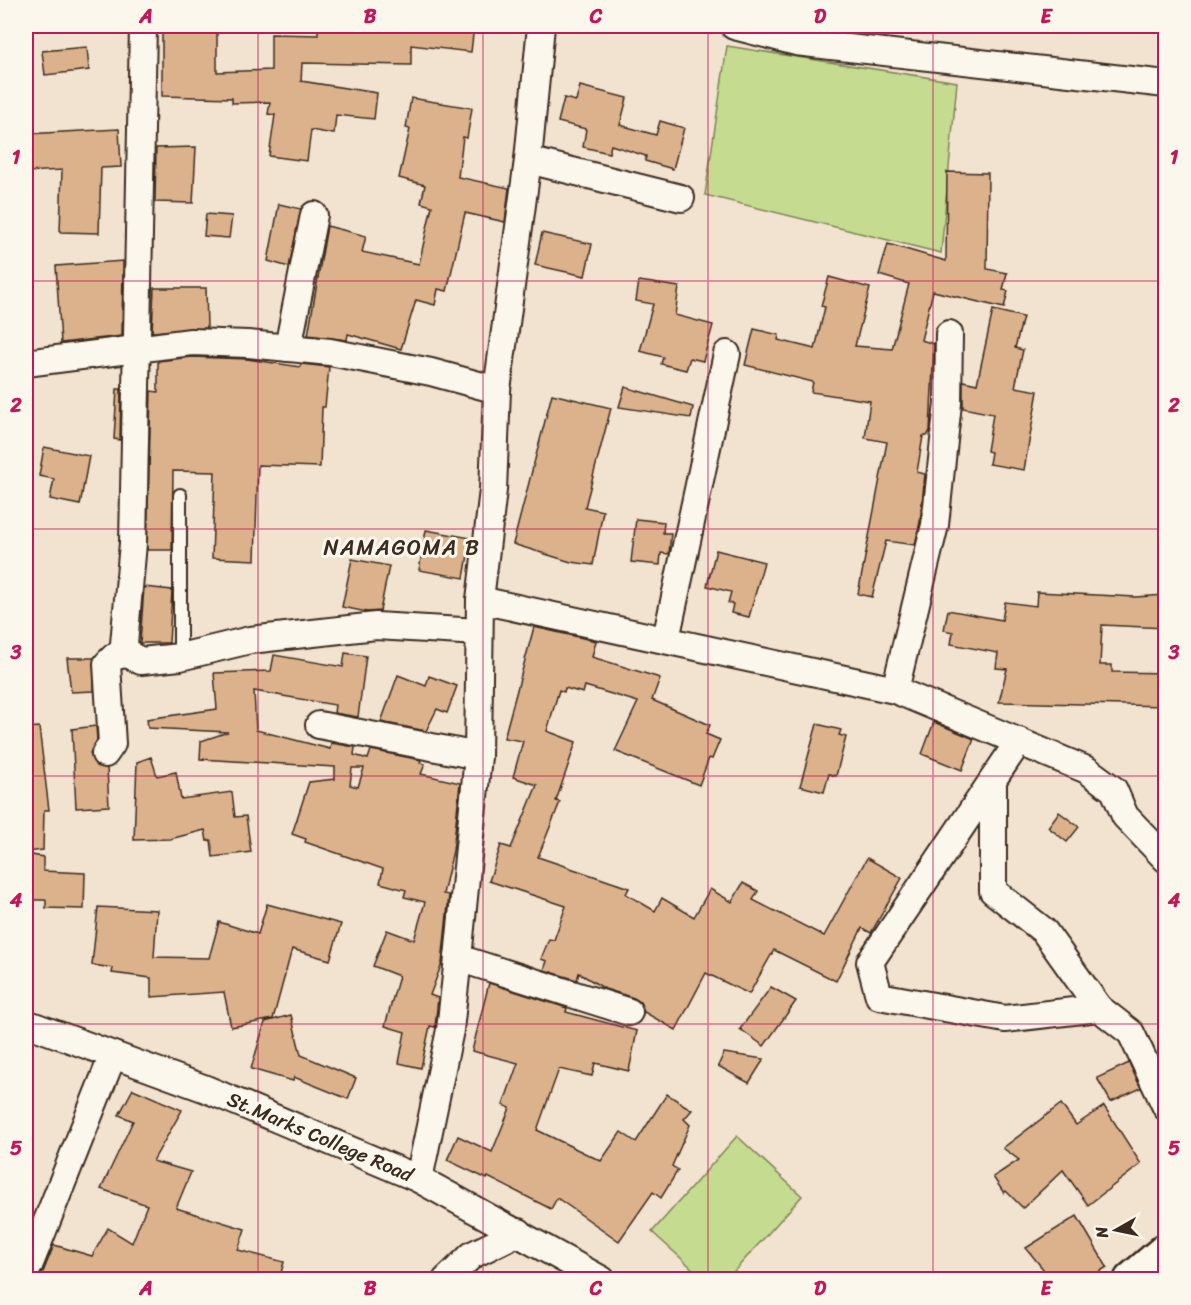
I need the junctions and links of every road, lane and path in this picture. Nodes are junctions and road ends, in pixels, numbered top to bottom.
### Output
1 (143, 26) edge
2 (542, 26) edge
3 (734, 26) edge
4 (796, 34) edge
5 (1166, 84) edge
6 (528, 160) junction
7 (681, 198) dead end
8 (314, 215) dead end
9 (949, 334) dead end
10 (288, 348) junction
11 (137, 350) junction
12 (728, 354) dead end
13 (26, 363) edge
14 (498, 390) junction
15 (180, 495) dead end
16 (480, 600) junction
17 (479, 632) junction
18 (666, 639) junction
19 (128, 654) junction
20 (180, 657) junction
21 (895, 690) junction
22 (319, 725) dead end
23 (1019, 741) junction
24 (105, 754) dead end
25 (478, 756) junction
26 (993, 780) junction
27 (1166, 859) edge
28 (458, 958) junction
29 (1099, 1008) junction
30 (629, 1012) dead end
31 (26, 1023) edge
32 (113, 1055) junction
33 (1166, 1107) edge
34 (419, 1179) junction
35 (519, 1232) junction
36 (1166, 1250) edge
37 (29, 1266) dead end
38 (446, 1280) edge
39 (602, 1280) edge
40 (1131, 1280) edge

1 - 11 street
2 - 6 street
3 - 4 street
4 - 5 street
6 - 7 street
6 - 14 street
8 - 10 street
9 - 21 street
10 - 11 street
10 - 14 street
11 - 13 street
11 - 19 street
12 - 18 street
14 - 16 street
15 - 20 lane
16 - 17 street
16 - 18 street
17 - 20 street
17 - 25 street
18 - 21 street
19 - 20 street
19 - 24 street
21 - 23 street
22 - 25 street
23 - 26 street
23 - 27 street
25 - 28 street
26 - 29 street
26 - 29 street
28 - 30 street
28 - 34 street
29 - 33 street
31 - 32 street, St.Marks College Road
32 - 34 street, St.Marks College Road
32 - 37 street
34 - 35 street, St.Marks College Road
35 - 38 street
35 - 39 street, St.Marks College Road
36 - 40 main road

